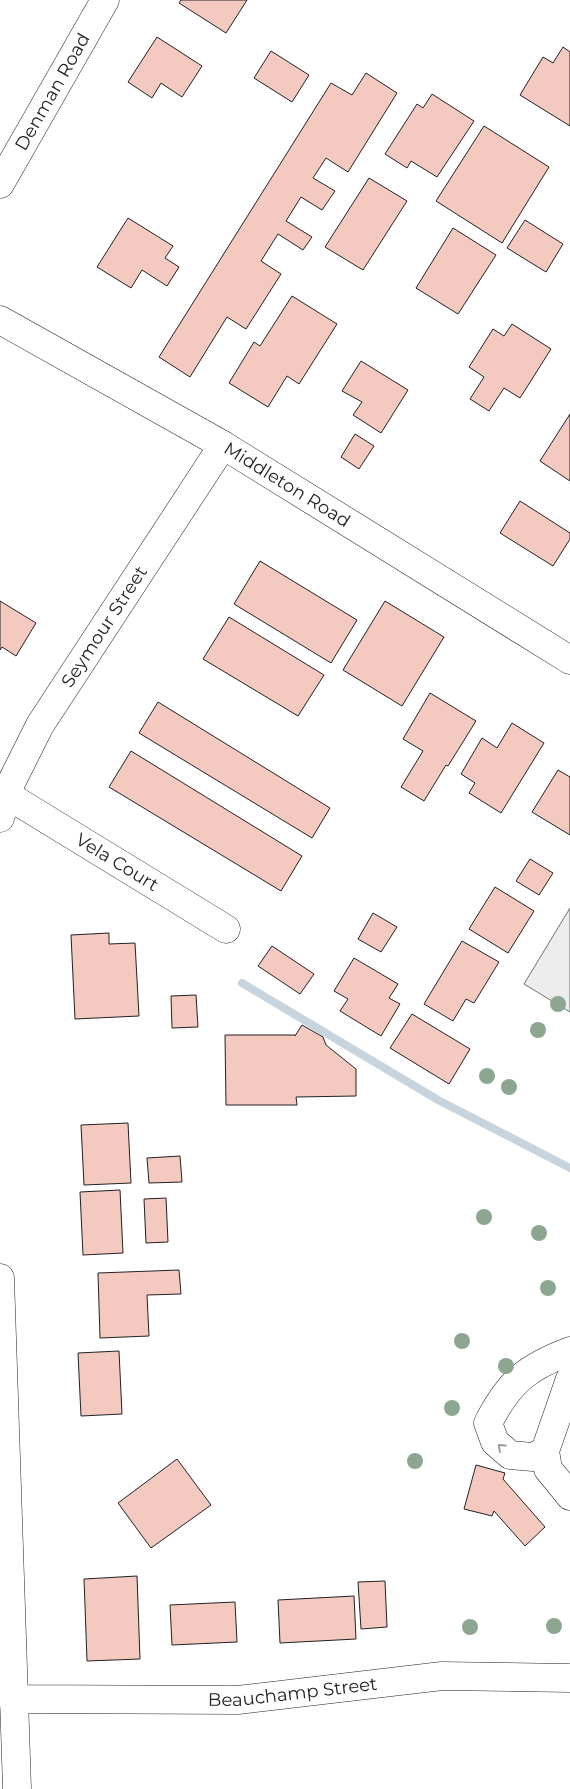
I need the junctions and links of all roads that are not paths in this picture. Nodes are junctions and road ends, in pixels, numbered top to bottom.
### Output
1 (105, 0) edge
2 (0, 184) edge
3 (0, 320) edge
4 (223, 445) junction
5 (570, 660) edge
6 (4, 806) edge
7 (226, 929) dead end
8 (0, 1278) edge
9 (570, 1351) edge
10 (570, 1379) edge
11 (545, 1451) junction
12 (570, 1496) edge
13 (570, 1678) edge
14 (7, 1695) edge
15 (17, 1789) edge

1 - 2 street, Denman Road
3 - 4 street, Middleton Road
4 - 5 street, Middleton Road
4 - 6 street, Seymour Street
6 - 7 street, Vela Court
8 - 14 street
11 -> 9 street
10 - 11 street
11 - 12 street
13 - 14 street, Beauchamp Street
14 - 15 street

